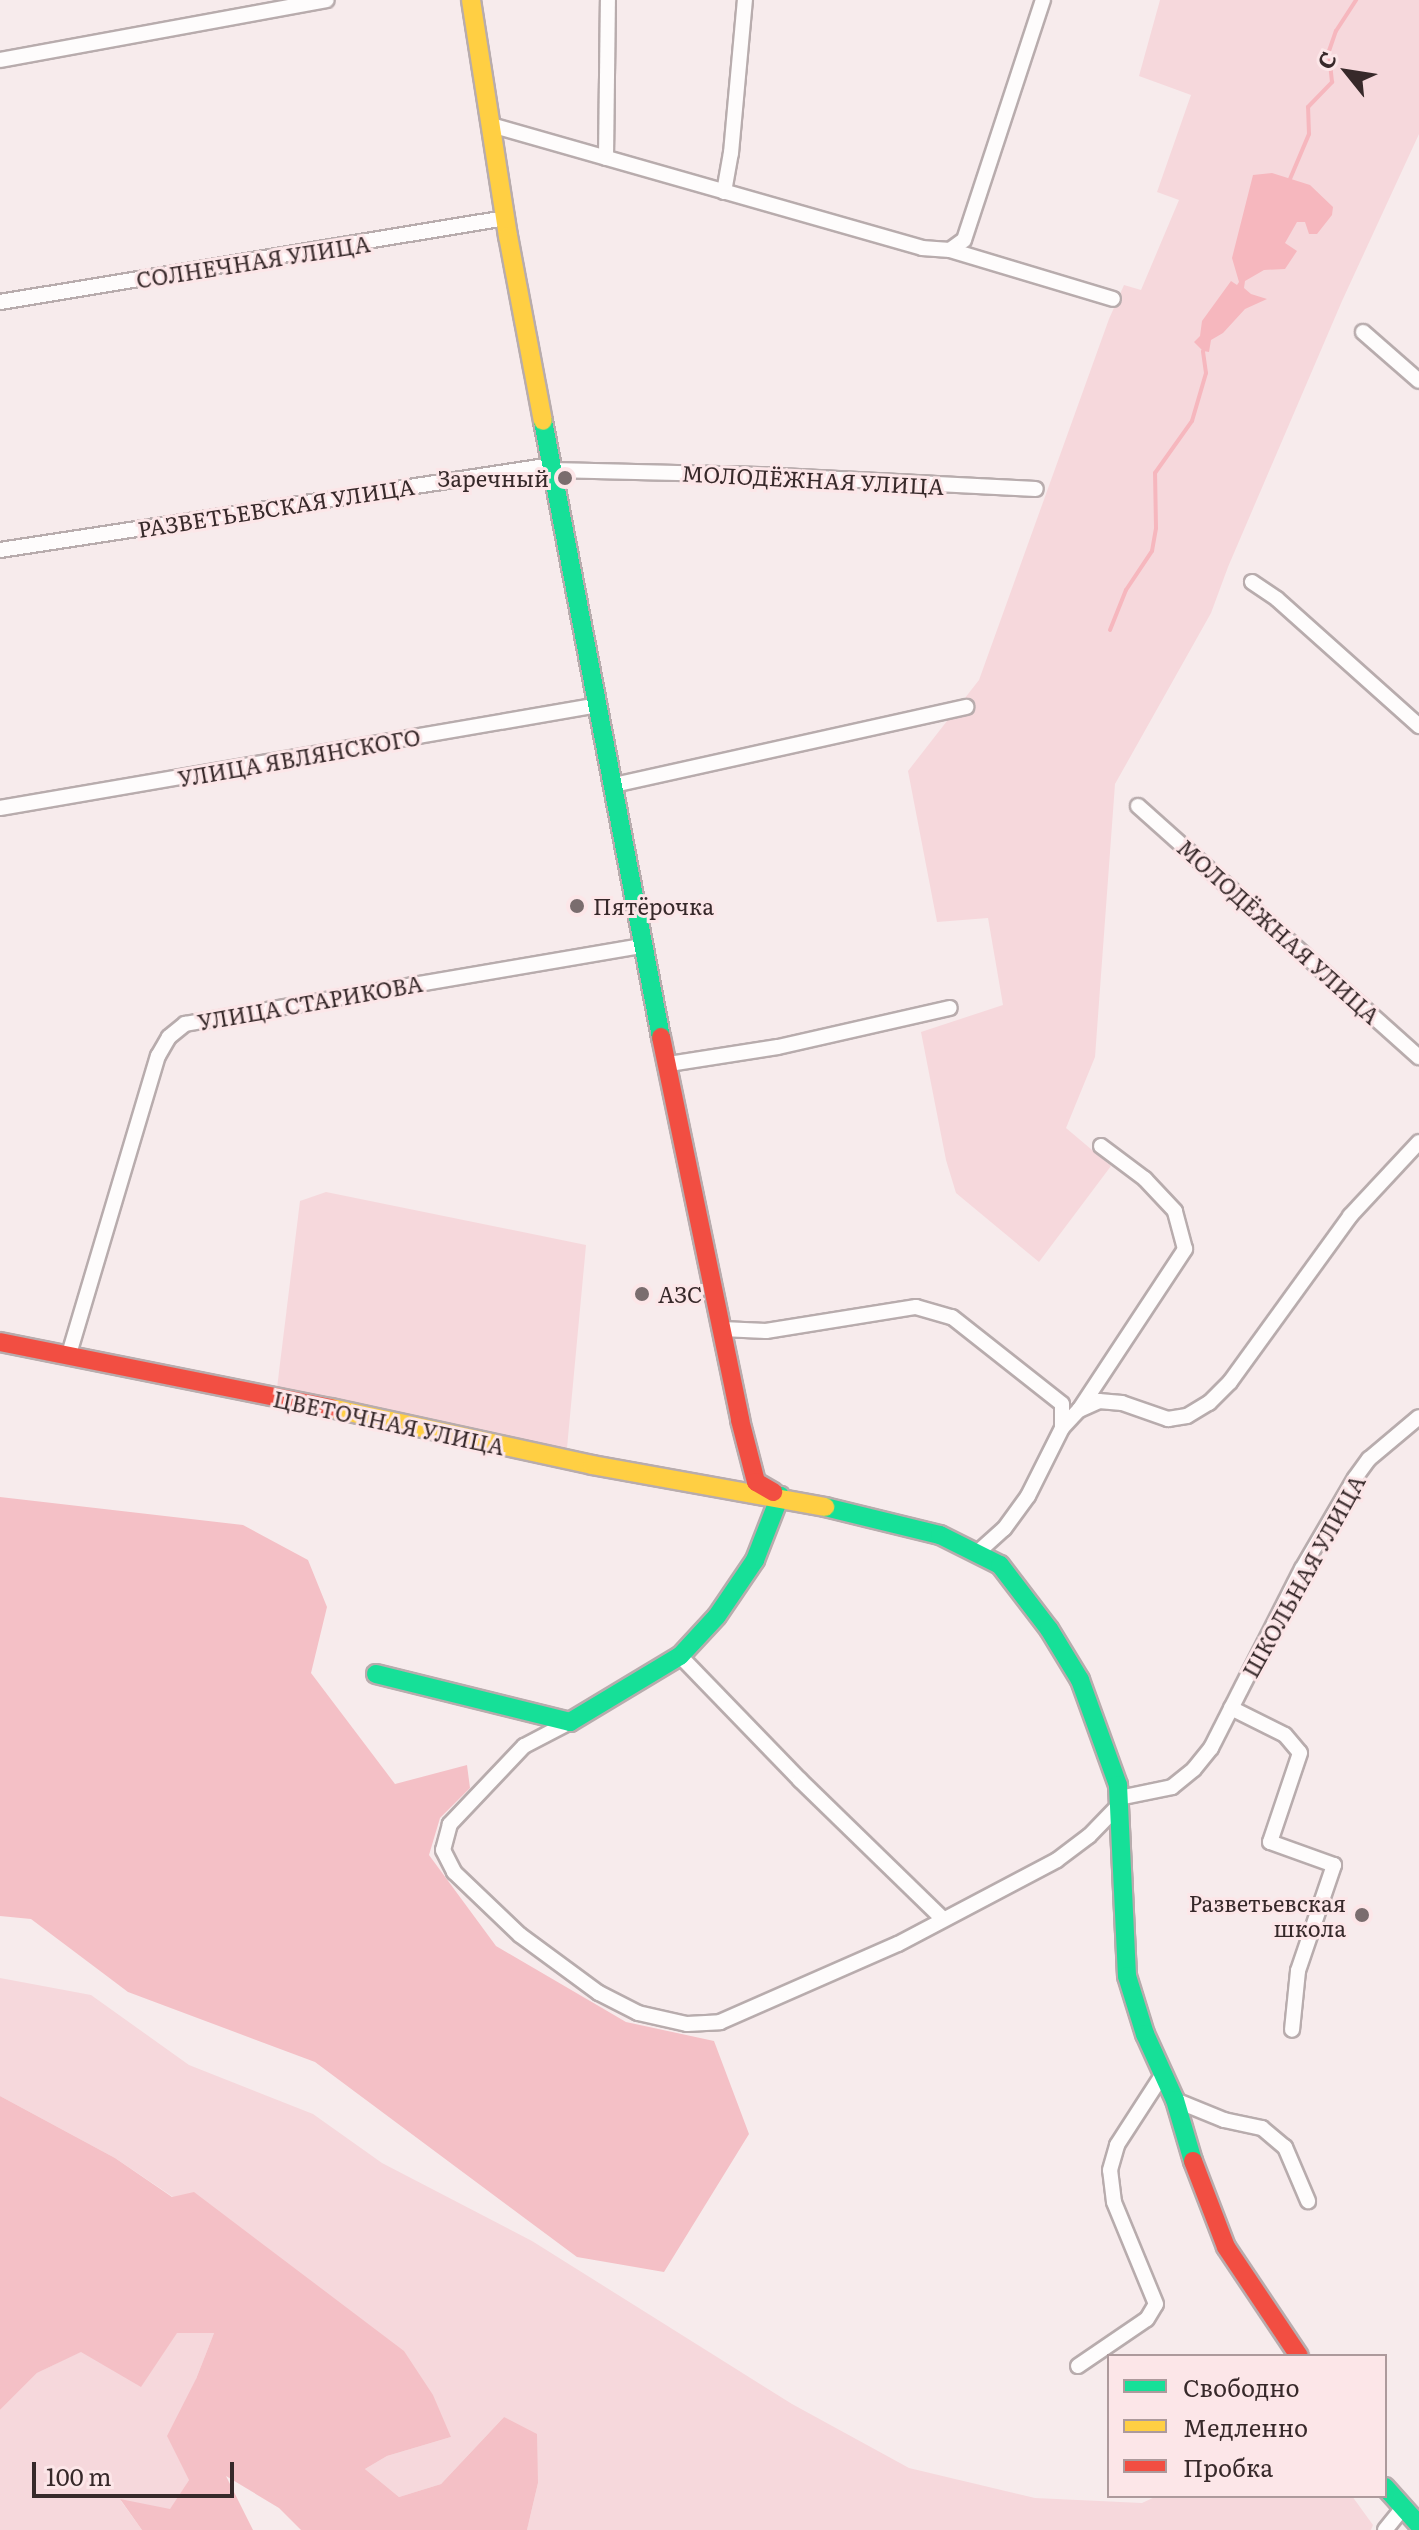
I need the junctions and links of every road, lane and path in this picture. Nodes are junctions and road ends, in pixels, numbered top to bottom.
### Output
1 (327, 0) edge
2 (471, 0) edge
3 (608, 0) edge
4 (745, 0) edge
5 (1043, 0) edge
6 (0, 60) edge
7 (491, 125) junction
8 (606, 158) junction
9 (724, 192) junction
10 (505, 218) junction
11 (950, 250) junction
12 (1113, 299) dead end
13 (0, 302) edge
14 (1363, 332) dead end
15 (1419, 381) edge
16 (552, 468) junction
17 (590, 470) joint
18 (1036, 489) dead end
19 (0, 550) edge
20 (1252, 582) dead end
21 (599, 705) junction
22 (966, 707) dead end
23 (1419, 726) edge
24 (614, 785) junction
25 (1138, 806) dead end
26 (0, 808) edge
27 (642, 946) junction
28 (950, 1008) dead end
29 (1419, 1057) edge
30 (669, 1064) junction
31 (1419, 1142) edge
32 (1101, 1146) dead end
33 (722, 1329) junction
34 (0, 1342) edge
35 (69, 1354) junction
36 (1079, 1410) junction
37 (1419, 1417) edge
38 (1062, 1428) junction
39 (780, 1496) junction
40 (977, 1553) junction
41 (680, 1656) junction
42 (376, 1674) dead end
43 (1231, 1708) junction
44 (570, 1722) junction
45 (1119, 1802) junction
46 (943, 1919) junction
47 (1292, 2030) dead end
48 (1163, 2074) junction
49 (1175, 2100) junction
50 (1308, 2201) dead end
51 (1298, 2354) edge
52 (1078, 2366) dead end
53 (1387, 2490) edge
54 (1402, 2509) junction
55 (1419, 2525) edge
56 (1385, 2530) edge

1 - 6 street
2 - 7 street
3 - 8 street
4 - 9 street
5 - 11 street
7 - 8 street
7 - 10 street
8 - 9 street
9 - 11 street
10 - 13 street, СОЛНЕЧНАЯ УЛИЦА
10 - 16 street
11 - 12 street
14 - 15 street
16 - 17 street, РАЗВЕТЬЕВСКАЯ УЛИЦА
16 - 19 street, РАЗВЕТЬЕВСКАЯ УЛИЦА
16 - 21 street
17 - 18 street, МОЛОДЁЖНАЯ УЛИЦА
20 - 23 street
21 - 24 street
21 - 26 street, УЛИЦА ЯВЛЯНСКОГО
22 - 24 street
24 - 27 street
25 - 29 street, МОЛОДЁЖНАЯ УЛИЦА
27 - 30 street
27 - 35 street, УЛИЦА СТАРИКОВА
28 - 30 street
30 - 33 street
31 - 36 street
32 - 36 street
33 - 38 street
33 - 39 street
34 - 35 street, ЦВЕТОЧНАЯ УЛИЦА
35 - 39 street, ЦВЕТОЧНАЯ УЛИЦА
36 - 38 street
37 - 43 street, ШКОЛЬНАЯ УЛИЦА
38 - 40 street
39 - 40 street, ЦВЕТОЧНАЯ УЛИЦА
39 - 41 street
40 - 45 street, ЦВЕТОЧНАЯ УЛИЦА
41 - 44 street
41 - 46 street
42 - 44 street
43 - 45 street, ШКОЛЬНАЯ УЛИЦА
43 - 47 street
44 - 46 street
45 - 46 street
45 - 48 street
48 - 49 street
48 - 52 street
49 - 50 street
49 - 51 street
53 - 54 street
54 - 55 street
54 - 56 street

